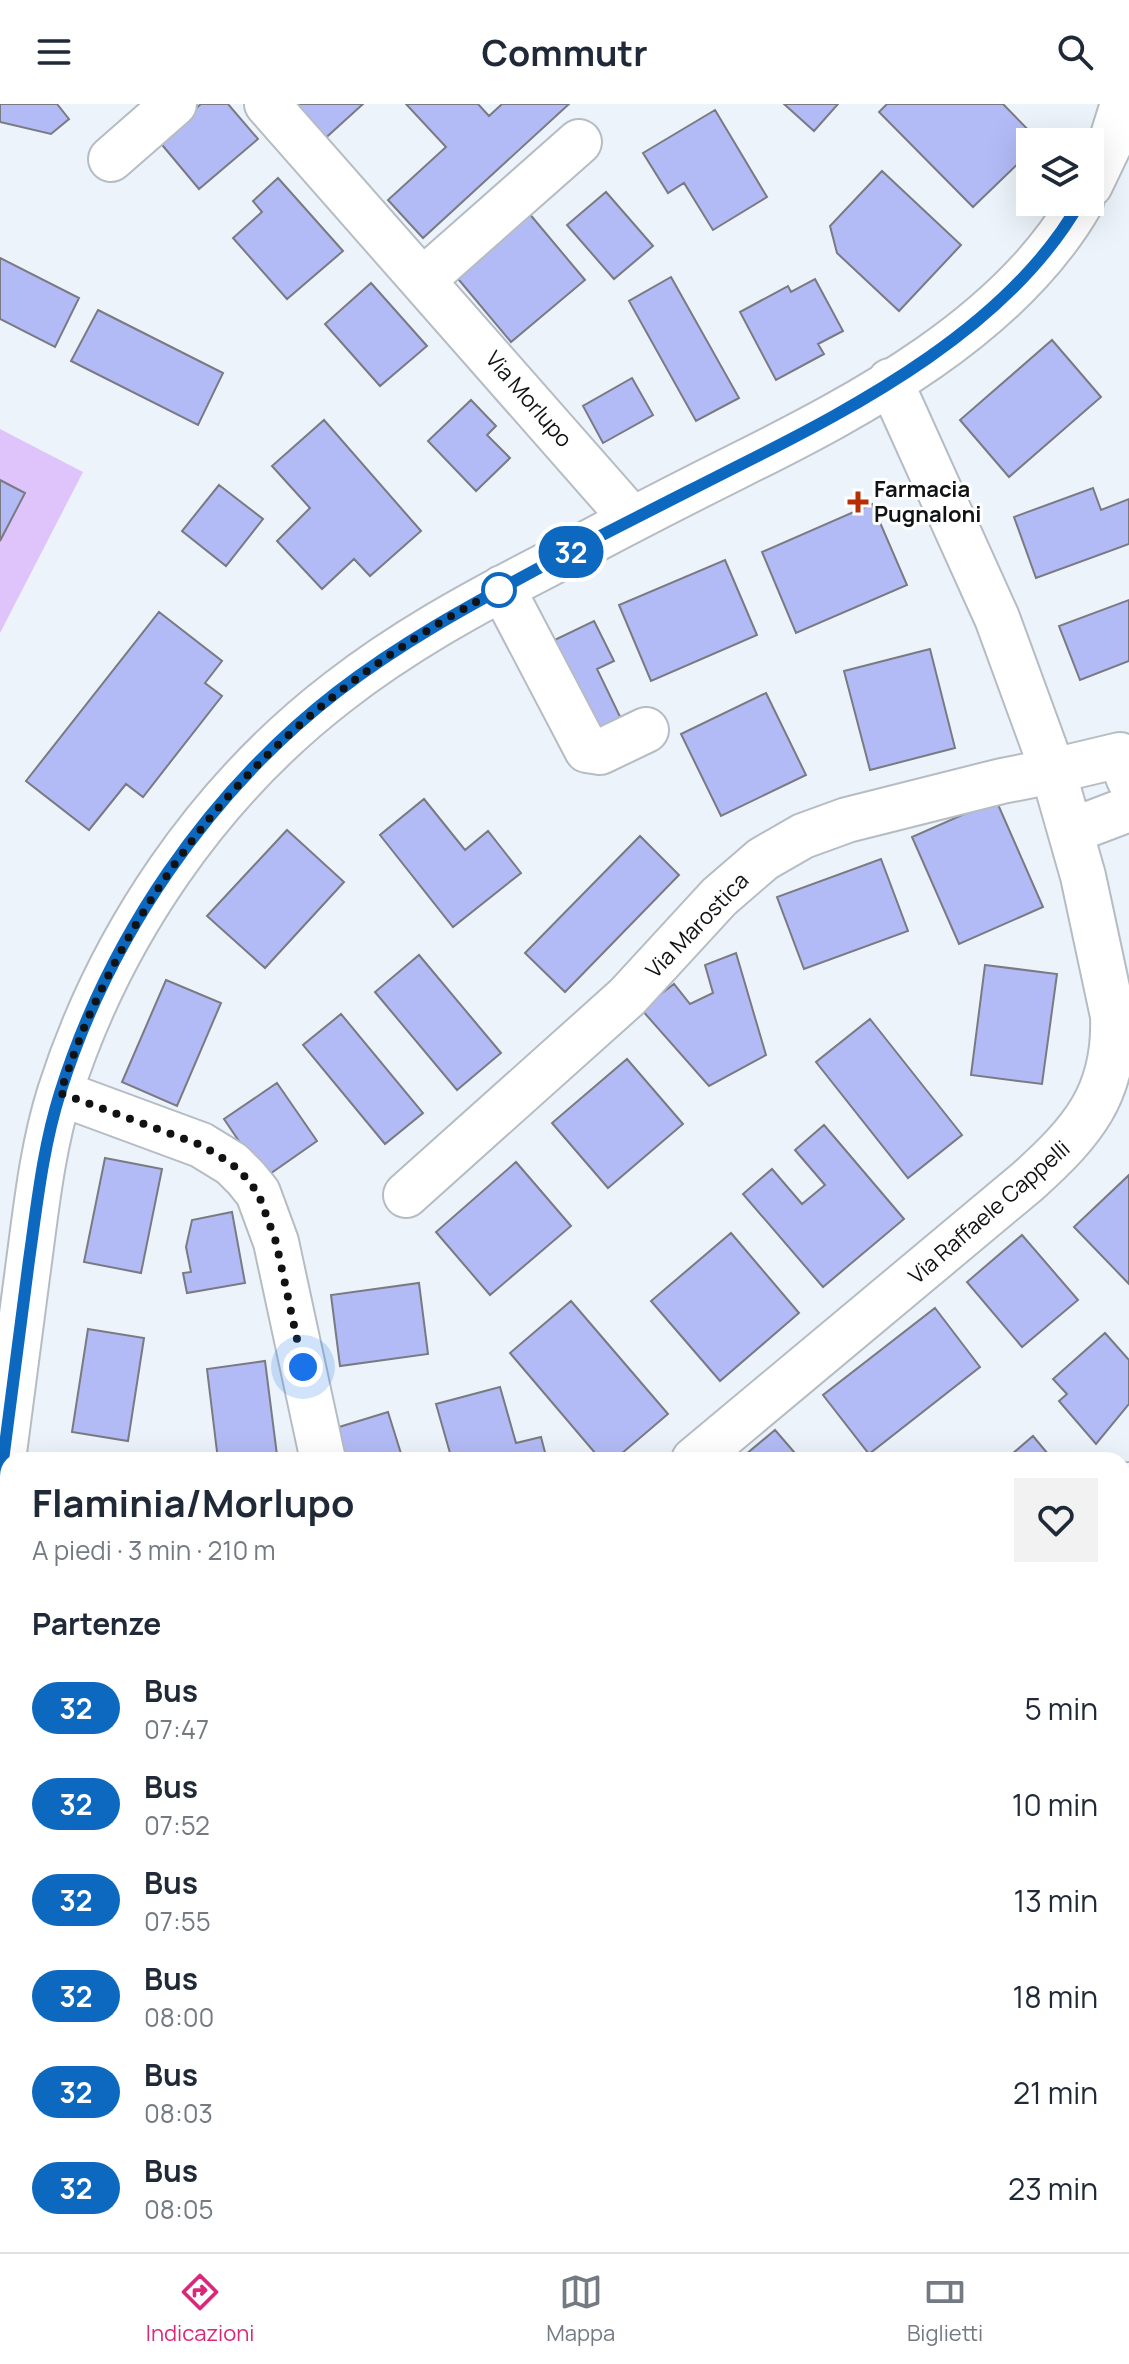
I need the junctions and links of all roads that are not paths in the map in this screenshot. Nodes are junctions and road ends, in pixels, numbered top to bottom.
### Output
1 (174, 104) edge
2 (267, 104) edge
3 (1123, 104) edge
4 (579, 142) dead end
5 (1104, 156) edge
6 (111, 159) dead end
7 (1072, 216) edge
8 (424, 279) junction
9 (890, 381) junction
10 (632, 519) junction
11 (502, 588) junction
12 (646, 730) dead end
13 (1126, 762) edge
14 (1053, 771) junction
15 (1129, 809) edge
16 (1071, 831) junction
17 (60, 1093) junction
18 (406, 1195) dead end
19 (4, 1452) edge
20 (321, 1452) edge
21 (704, 1452) edge

1 - 6 street
2 - 8 street, Via Morlupo
3 - 5 street
4 - 8 street
7 - 9 street
8 - 10 street, Via Morlupo
9 - 10 street
9 - 14 street
10 - 11 street
11 - 12 street
11 - 17 street
13 - 14 street, Via Marostica
14 - 16 street, Via Raffaele Cappelli
14 - 18 street, Via Marostica
15 - 16 street
16 - 21 street, Via Raffaele Cappelli
17 - 19 street
17 - 20 street

